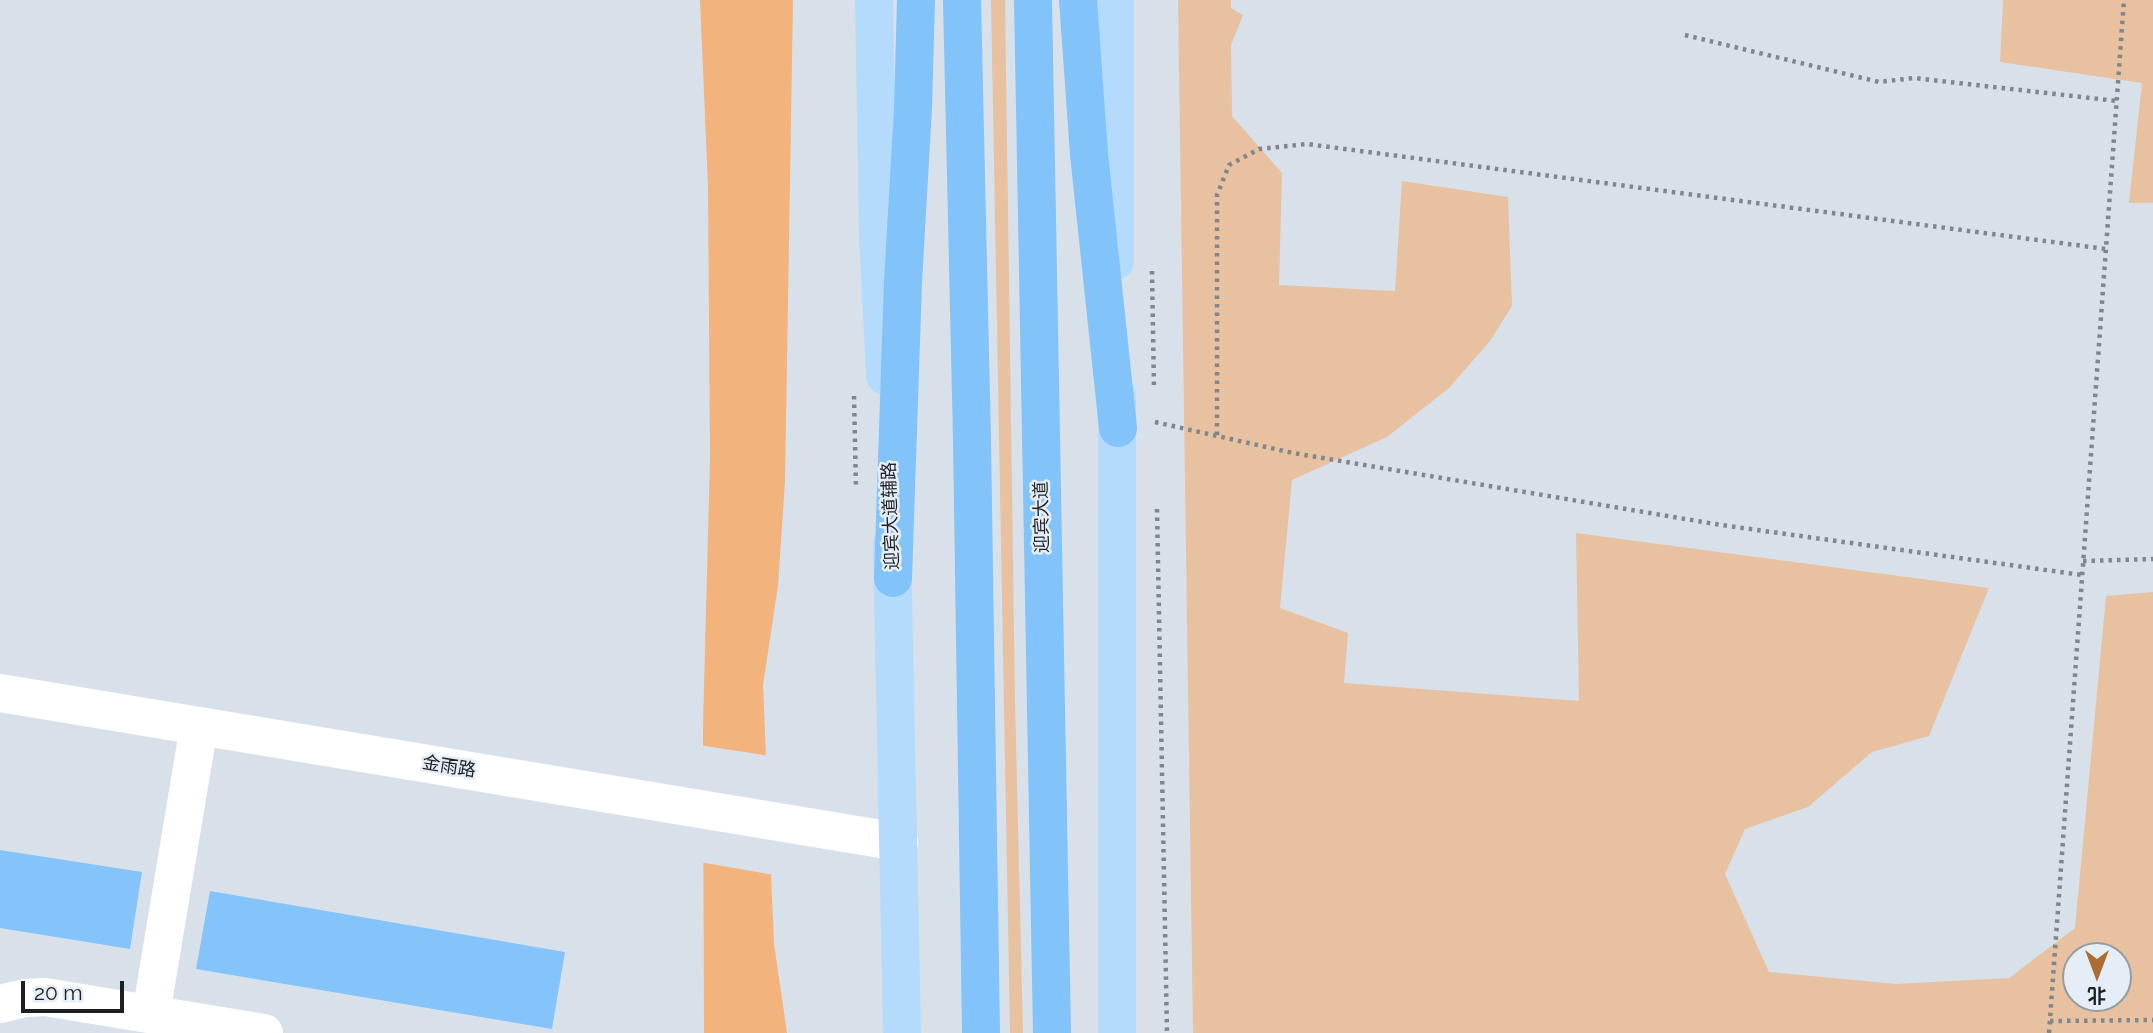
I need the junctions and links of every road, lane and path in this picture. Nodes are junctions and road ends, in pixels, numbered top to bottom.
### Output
1 (874, 0) edge
2 (916, 0) edge
3 (962, 0) edge
4 (1033, 0) edge
5 (1078, 0) edge
6 (1115, 0) edge
7 (2124, 0) edge
8 (1685, 35) dead end
9 (2117, 102) junction
10 (2106, 249) junction
11 (1152, 259) dead end
12 (1154, 395) dead end
13 (1155, 409) dead end
14 (1118, 428) junction
15 (1217, 435) junction
16 (1157, 506) dead end
17 (2153, 559) edge
18 (2083, 561) junction
19 (2082, 575) junction
20 (893, 578) junction
21 (0, 693) edge
22 (199, 726) junction
23 (899, 842) junction
24 (0, 1004) edge
25 (151, 1013) junction
26 (2153, 1020) edge
27 (2050, 1021) junction
28 (264, 1033) edge
29 (902, 1033) edge
30 (981, 1033) edge
31 (1052, 1033) edge
32 (1117, 1033) edge
33 (1167, 1033) edge
34 (2049, 1033) edge

1 - 20 main road, 迎宾大道辅路
2 - 20 highway
3 - 30 highway
4 - 31 highway, 迎宾大道
5 - 14 highway
6 - 14 main road
7 - 9 path
8 - 9 path
9 - 10 path
10 - 15 path
10 - 18 path
11 - 12 path
13 - 15 path
14 - 32 main road
15 - 19 path
16 - 33 path
17 - 18 path
18 - 19 path
19 - 27 path
20 - 23 main road, 迎宾大道辅路
21 - 22 street, 金雨路
22 - 23 street, 金雨路
22 - 25 street
23 - 29 main road, 迎宾大道辅路
24 - 25 street
25 - 28 street
26 - 27 path
27 - 34 path

